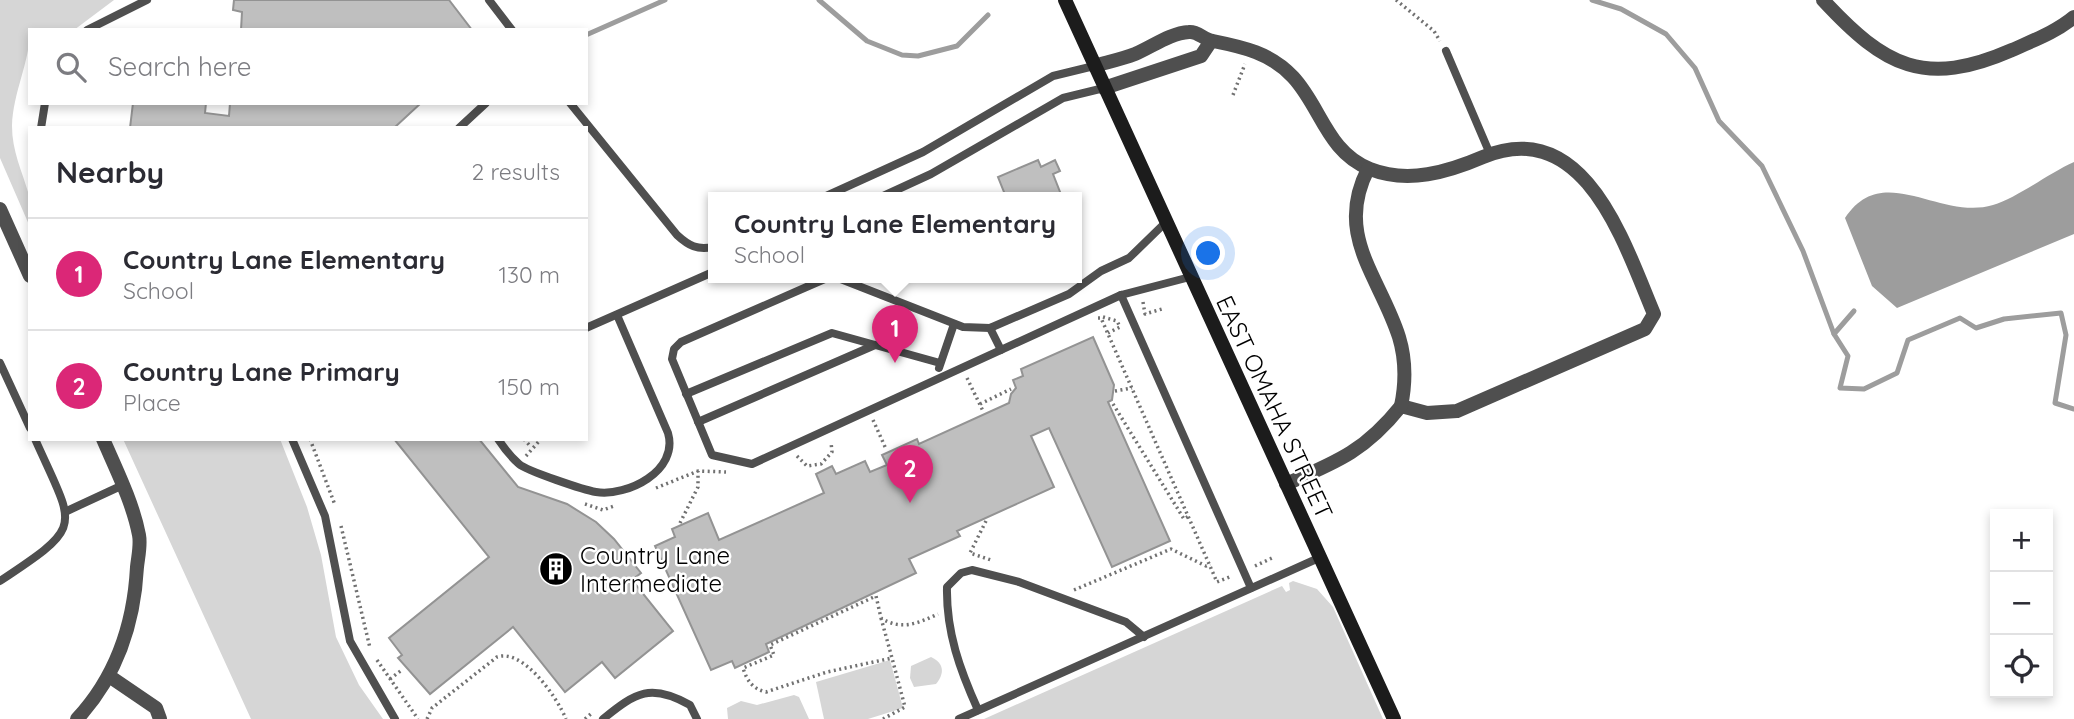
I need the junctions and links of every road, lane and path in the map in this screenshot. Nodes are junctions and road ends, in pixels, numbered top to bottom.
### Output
1 (147, 0) edge
2 (489, 0) edge
3 (1065, 0) edge
4 (1396, 0) edge
5 (1823, 0) edge
6 (2074, 17) edge
7 (90, 28) edge
8 (510, 28) edge
9 (1167, 40) junction
10 (1211, 41) junction
11 (1253, 50) junction
12 (1446, 51) joint
13 (1176, 64) junction
14 (1094, 66) junction
15 (1104, 88) junction
16 (1233, 95) dead end
17 (44, 105) edge
18 (484, 105) edge
19 (572, 105) edge
20 (41, 126) edge
21 (461, 126) edge
22 (1490, 154) junction
23 (1368, 169) junction
24 (835, 192) edge
25 (892, 192) edge
26 (0, 209) edge
27 (1165, 223) junction
28 (708, 248) edge
29 (28, 272) edge
30 (708, 274) edge
31 (1190, 277) junction
32 (816, 283) edge
33 (851, 283) edge
34 (1121, 295) junction
35 (1149, 295) dead end
36 (1162, 309) dead end
37 (617, 315) junction
38 (954, 324) junction
39 (588, 327) edge
40 (990, 328) junction
41 (1108, 333) junction
42 (875, 345) junction
43 (1001, 350) junction
44 (0, 363) edge
45 (940, 363) junction
46 (978, 371) dead end
47 (936, 378) junction
48 (1132, 388) junction
49 (1011, 389) dead end
50 (1115, 391) dead end
51 (686, 394) junction
52 (980, 404) junction
53 (1113, 404) dead end
54 (1401, 406) junction
55 (983, 411) dead end
56 (884, 413) dead end
57 (872, 418) junction
58 (698, 422) junction
59 (861, 423) dead end
60 (28, 424) edge
61 (830, 438) dead end
62 (36, 441) edge
63 (104, 441) edge
64 (293, 441) edge
65 (311, 441) edge
66 (500, 441) edge
67 (526, 441) edge
68 (538, 441) edge
69 (531, 447) junction
70 (886, 449) dead end
71 (795, 453) dead end
72 (525, 458) dead end
73 (698, 471) junction
74 (737, 473) dead end
75 (1286, 484) junction
76 (123, 485) junction
77 (650, 491) dead end
78 (578, 501) dead end
79 (615, 505) dead end
80 (67, 511) junction
81 (1189, 516) junction
82 (986, 521) dead end
83 (680, 523) dead end
84 (1140, 555) dead end
85 (1321, 557) junction
86 (1272, 558) dead end
87 (1142, 561) junction
88 (996, 562) dead end
89 (1210, 564) junction
90 (1244, 571) junction
91 (0, 581) edge
92 (1062, 586) dead end
93 (1251, 588) junction
94 (946, 610) junction
95 (881, 618) junction
96 (1144, 637) junction
97 (892, 658) junction
98 (403, 669) dead end
99 (109, 676) junction
100 (390, 679) junction
101 (978, 710) junction
102 (77, 719) edge
103 (160, 719) edge
104 (395, 719) edge
105 (418, 719) edge
106 (427, 719) edge
107 (566, 719) edge
108 (603, 719) edge
109 (697, 719) edge
110 (883, 719) edge
111 (959, 719) edge
112 (1394, 719) edge

1 - 7 lane
2 - 8 lane
3 - 14 main road, EAST OMAHA STREET
4 - 12 path
5 - 6 street
9 - 10 street
9 - 13 street
9 - 14 street
10 - 11 street
10 - 13 street
11 - 16 path
11 - 23 street
12 - 22 lane
13 - 15 street
14 - 15 main road, EAST OMAHA STREET
14 - 24 lane
15 - 25 lane
15 - 27 main road, EAST OMAHA STREET
17 - 20 lane
18 - 21 lane
19 - 28 lane
22 - 23 street
22 - 54 street
23 - 54 street
26 - 29 street
27 - 31 main road, EAST OMAHA STREET
27 - 40 lane
30 - 37 lane
31 - 34 lane
31 - 75 main road, EAST OMAHA STREET
32 - 51 lane
33 - 38 lane
34 - 43 lane
34 - 90 lane
35 - 36 path
37 - 39 lane
37 - 66 lane
38 - 40 lane
38 - 45 lane
40 - 43 lane
41 - 41 path
41 - 48 path
42 - 45 lane
42 - 51 lane
42 - 58 lane
43 - 47 lane
44 - 60 lane
45 - 47 lane
46 - 52 path
47 - 58 lane
48 - 50 path
48 - 81 path
49 - 52 path
51 - 58 lane
52 - 55 path
53 - 81 path
54 - 75 street
56 - 57 path
57 - 59 path
57 - 70 path
61 - 71 path
62 - 80 lane
63 - 76 street
64 - 104 lane
65 - 100 path
67 - 69 path
68 - 69 path
69 - 72 path
73 - 74 path
73 - 77 path
73 - 83 path
75 - 85 main road, EAST OMAHA STREET
76 - 80 lane
76 - 99 street
78 - 79 path
80 - 91 lane
81 - 89 path
82 - 88 path
84 - 87 path
85 - 93 lane
85 - 112 main road, EAST OMAHA STREET
86 - 90 path
87 - 89 path
87 - 92 path
89 - 90 path
90 - 93 lane
93 - 96 lane
94 - 95 path
94 - 96 lane
94 - 101 lane
95 - 97 path
95 - 97 path
96 - 101 lane
97 - 110 path
98 - 100 path
99 - 102 street
99 - 103 street
100 - 105 path
101 - 111 lane
106 - 107 path
108 - 109 lane

